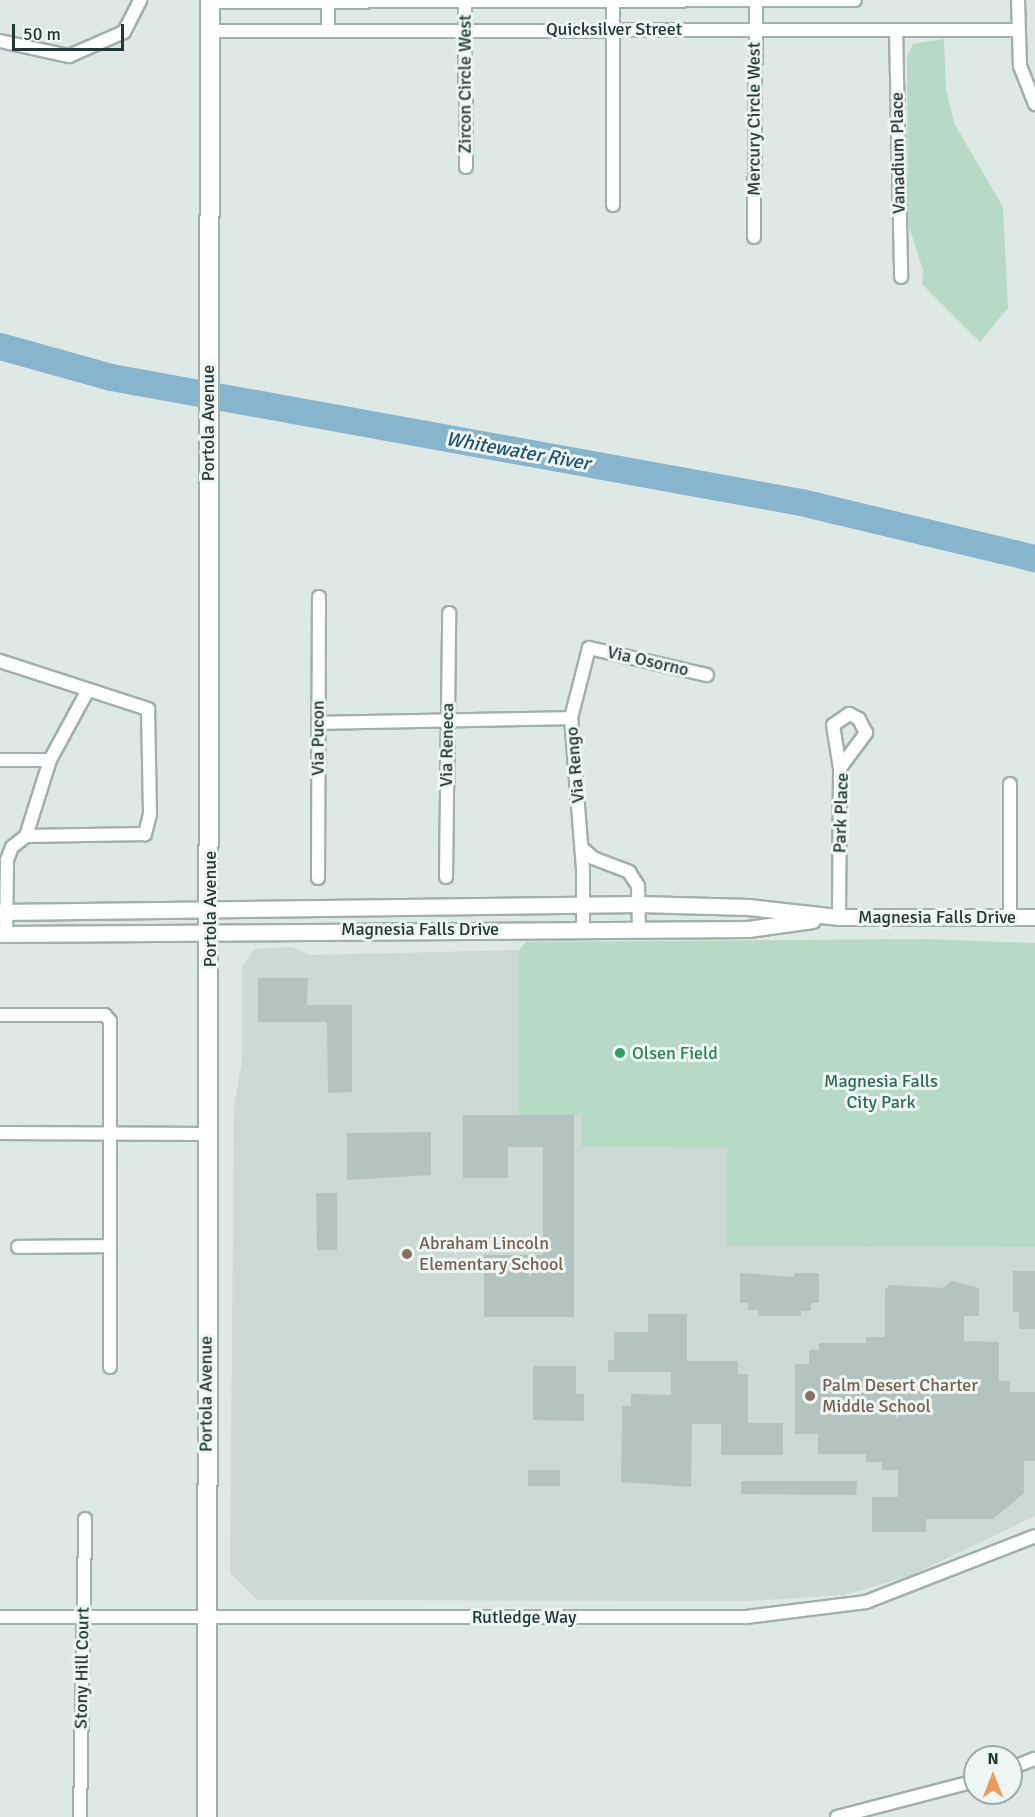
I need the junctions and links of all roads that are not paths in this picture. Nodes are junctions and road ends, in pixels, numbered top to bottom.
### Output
1 (140, 0) edge
2 (465, 0) edge
3 (855, 0) edge
4 (1018, 0) edge
5 (210, 1) edge
6 (328, 1) edge
7 (756, 1) edge
8 (613, 2) edge
9 (611, 28) junction
10 (328, 29) junction
11 (463, 30) junction
12 (753, 30) junction
13 (896, 30) junction
14 (1018, 30) junction
15 (210, 31) junction
16 (0, 41) edge
17 (1035, 104) edge
18 (466, 167) dead end
19 (613, 205) dead end
20 (754, 237) dead end
21 (901, 277) dead end
22 (319, 597) dead end
23 (449, 613) dead end
24 (589, 648) joint
25 (0, 661) edge
26 (707, 675) dead end
27 (88, 690) junction
28 (571, 718) junction
29 (447, 720) junction
30 (318, 723) junction
31 (0, 760) edge
32 (50, 760) junction
33 (840, 768) junction
34 (1010, 784) dead end
35 (26, 836) junction
36 (582, 848) junction
37 (446, 877) dead end
38 (318, 878) dead end
39 (583, 904) junction
40 (639, 904) junction
41 (210, 911) junction
42 (3, 912) edge
43 (839, 917) junction
44 (1010, 917) junction
45 (1035, 917) edge
46 (583, 928) junction
47 (639, 928) junction
48 (210, 931) junction
49 (3, 934) edge
50 (0, 1015) edge
51 (0, 1133) edge
52 (110, 1133) junction
53 (208, 1134) junction
54 (110, 1246) junction
55 (18, 1247) dead end
56 (110, 1367) dead end
57 (85, 1519) dead end
58 (1035, 1536) edge
59 (207, 1615) junction
60 (0, 1617) edge
61 (83, 1617) junction
62 (963, 1784) edge
63 (80, 1817) edge
64 (207, 1817) edge
65 (837, 1817) edge

1 - 16 street
2 - 6 street, Quicksilver Street
2 - 8 street, Quicksilver Street
2 - 11 street, Zircon Circle West
3 - 7 street, Quicksilver Street
4 - 14 street
5 - 6 street, Quicksilver Street
5 - 15 main road, Portola Avenue
6 - 10 street
7 - 8 street, Quicksilver Street
7 - 12 street, Mercury Circle West
8 - 9 street
9 - 11 street, Quicksilver Street
9 - 12 street, Quicksilver Street
9 - 19 street
10 - 11 street, Quicksilver Street
10 - 15 street, Quicksilver Street
11 - 18 street, Zircon Circle West
12 - 13 street, Quicksilver Street
12 - 20 street, Mercury Circle West
13 - 14 street, Quicksilver Street
13 - 21 street, Vanadium Place
14 - 17 street
15 - 41 main road, Portola Avenue
22 - 30 street, Via Pucon
23 - 29 street, Via Reneca
24 - 26 street, Via Osorno
24 - 28 street, Via Rengo
25 - 27 street
27 - 32 street
27 - 35 street
28 - 29 street
28 - 36 street, Via Rengo
29 - 30 street
29 - 37 street, Via Reneca
30 - 38 street, Via Pucon
31 - 32 street
32 - 35 street
33 - 33 street, Park Place
33 - 43 street, Park Place
34 - 44 street
35 - 42 street
36 - 39 street, Via Rengo
36 - 40 street
39 - 40 street, Magnesia Falls Drive
39 - 41 street, Magnesia Falls Drive
39 - 46 street, Via Rengo
40 - 43 street, Magnesia Falls Drive
40 - 47 street
41 - 42 street, Magnesia Falls Drive
41 - 48 main road, Portola Avenue
42 - 49 street
43 - 44 street, Magnesia Falls Drive
43 - 47 street, Magnesia Falls Drive
44 - 45 street, Magnesia Falls Drive
46 - 47 street, Magnesia Falls Drive
46 - 48 street, Magnesia Falls Drive
48 - 49 street, Magnesia Falls Drive
48 - 53 main road, Portola Avenue
50 - 52 street
51 - 52 street
52 - 53 street
52 - 54 street
53 - 59 main road, Portola Avenue
54 - 55 street
54 - 56 street
57 - 61 street, Stony Hill Court
58 - 59 street, Rutledge Way
59 - 61 street, Rutledge Way
59 - 64 main road, Portola Avenue
60 - 61 street, Rutledge Way
61 - 63 street, Stony Hill Court
62 - 65 street

